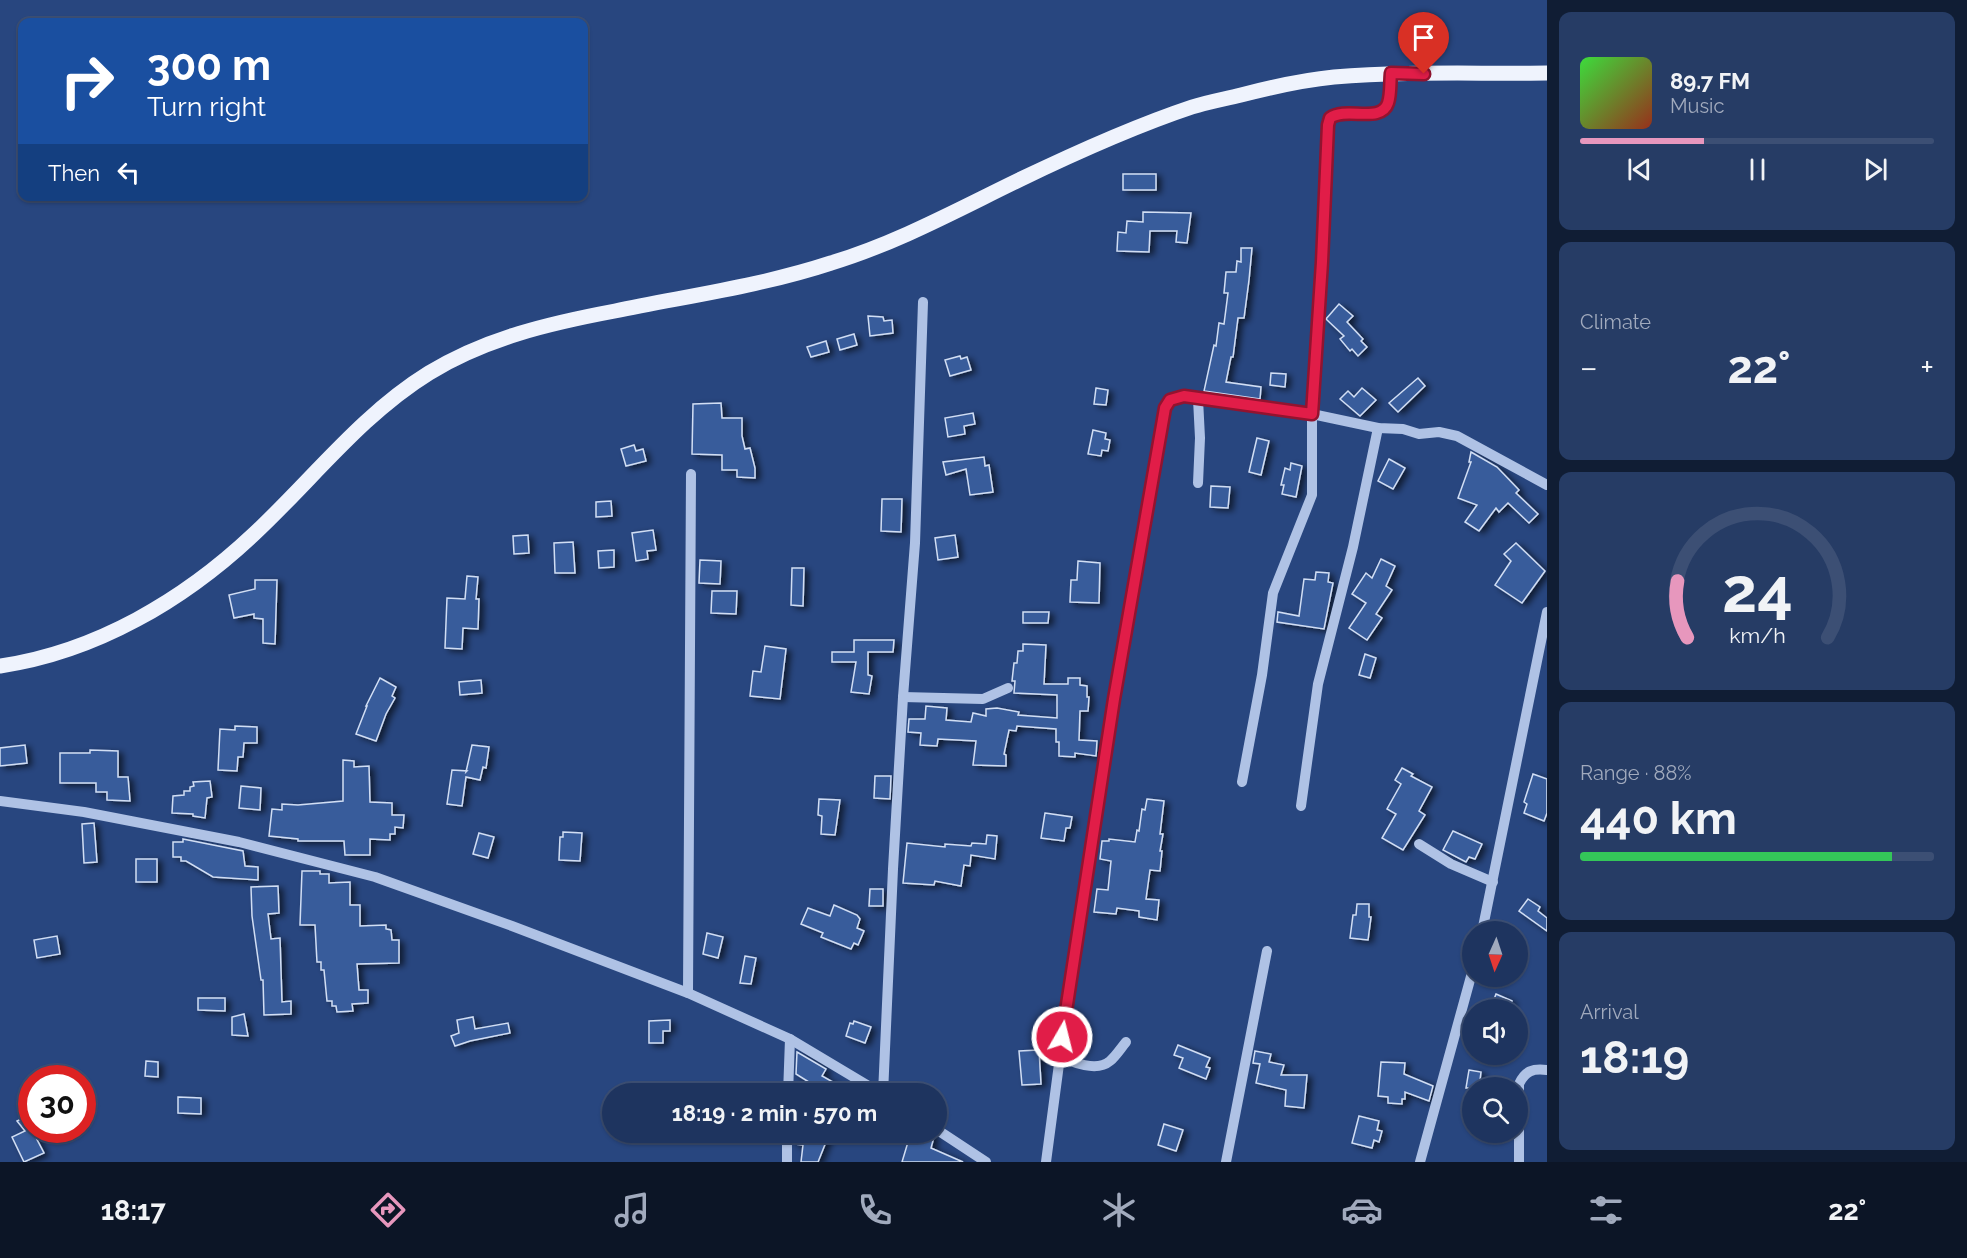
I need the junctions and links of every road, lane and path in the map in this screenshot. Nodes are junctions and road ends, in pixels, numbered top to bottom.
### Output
1 (1391, 73) junction
2 (1547, 73) edge
3 (923, 302) dead end
4 (1198, 399) junction
5 (1312, 414) junction
6 (1378, 428) junction
7 (692, 474) dead end
8 (1198, 483) dead end
9 (1547, 484) edge
10 (1547, 612) edge
11 (0, 666) edge
12 (1008, 688) dead end
13 (903, 697) junction
14 (1242, 782) dead end
15 (0, 801) edge
16 (1301, 806) dead end
17 (1419, 844) dead end
18 (1493, 882) junction
19 (1484, 921) edge
20 (1267, 951) dead end
21 (1468, 987) edge
22 (687, 993) junction
23 (790, 1039) junction
24 (1126, 1042) dead end
25 (1060, 1055) junction
26 (1547, 1070) edge
27 (788, 1083) edge
28 (864, 1083) edge
29 (883, 1083) edge
30 (947, 1136) edge
31 (787, 1143) edge
32 (787, 1162) edge
33 (986, 1162) edge
34 (1046, 1162) edge
35 (1226, 1162) edge
36 (1420, 1162) edge
37 (1519, 1162) edge

1 - 2 main road
1 - 5 street
1 - 11 main road
3 - 13 street
4 - 5 street
4 - 8 street
4 - 25 street
5 - 6 street
5 - 14 street
6 - 9 street
6 - 16 street
7 - 22 street
10 - 18 street
12 - 13 street
13 - 29 street
15 - 22 street
17 - 18 street
18 - 19 street
20 - 35 street
21 - 36 street
22 - 23 street
23 - 27 street
23 - 28 street
24 - 25 street
25 - 34 street
26 - 37 street
30 - 33 street
31 - 32 street

